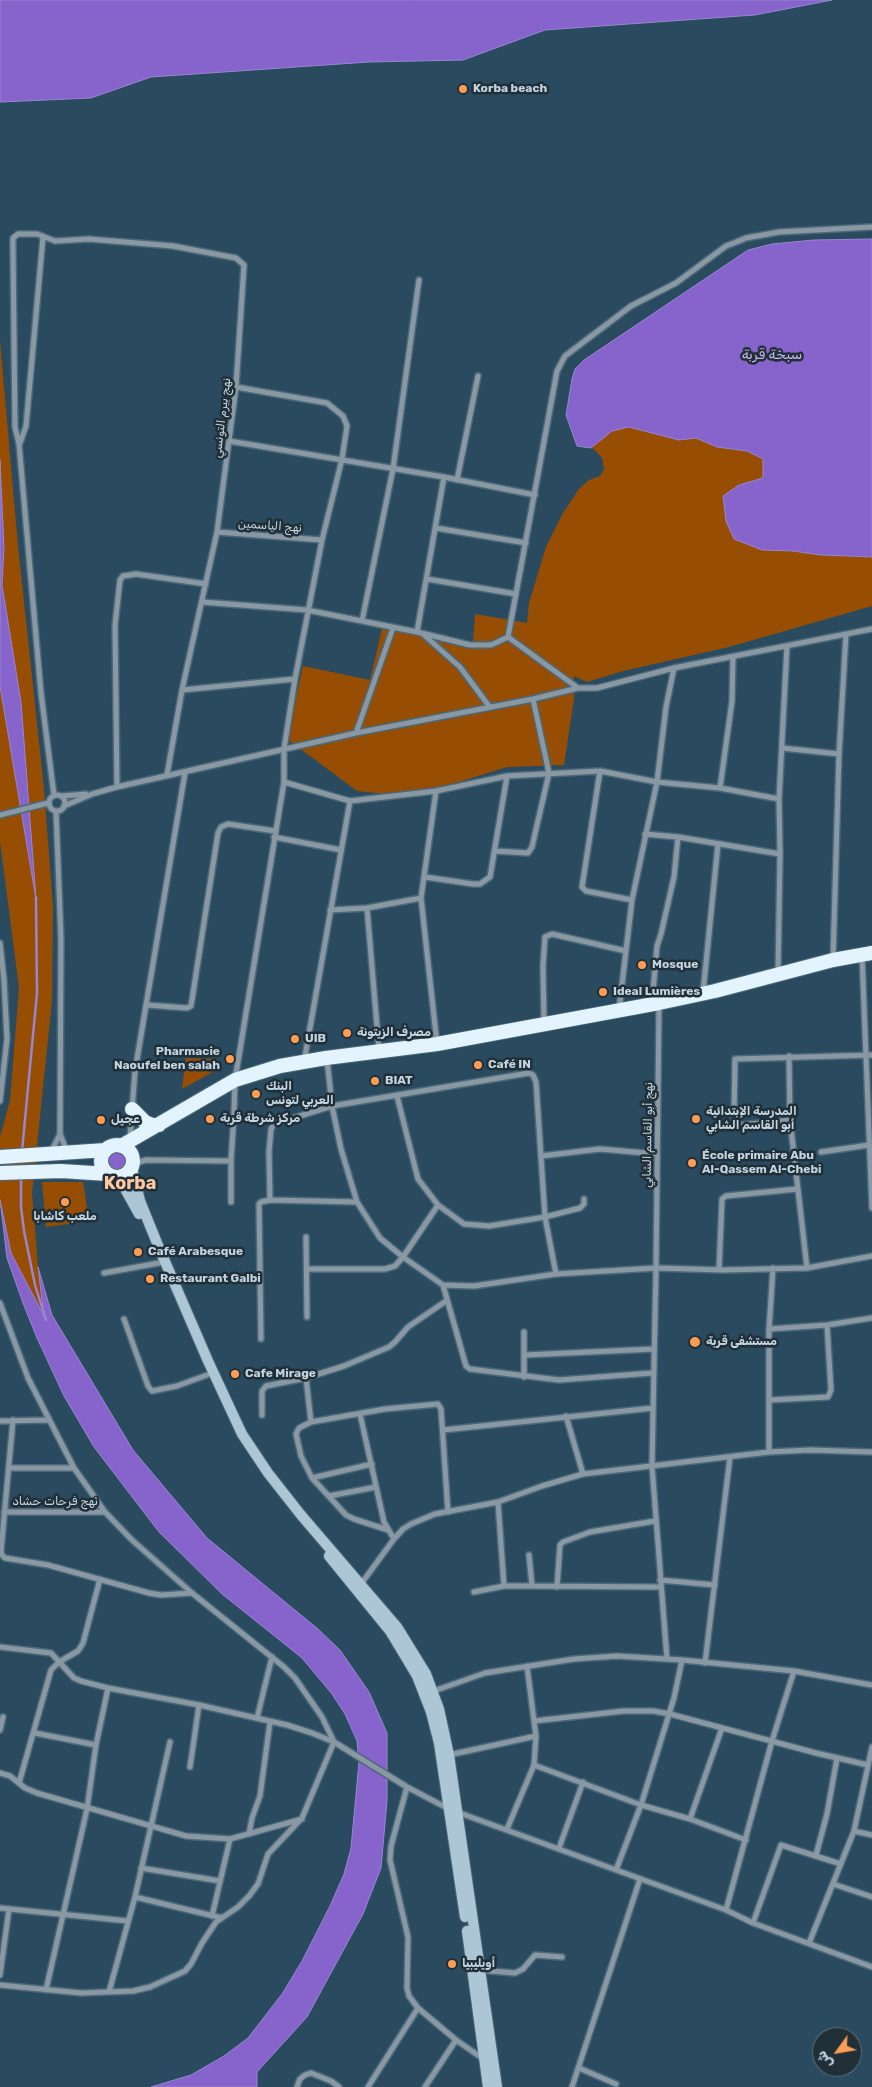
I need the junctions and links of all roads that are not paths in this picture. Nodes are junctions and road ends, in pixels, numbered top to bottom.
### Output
1 (872, 227) edge
2 (43, 237) junction
3 (419, 280) dead end
4 (478, 376) dead end
5 (236, 387) junction
6 (230, 441) junction
7 (19, 444) junction
8 (342, 459) junction
9 (393, 469) junction
10 (444, 477) junction
11 (457, 480) junction
12 (535, 496) junction
13 (436, 528) junction
14 (217, 532) junction
15 (322, 540) junction
16 (526, 543) junction
17 (427, 579) junction
18 (206, 584) junction
19 (516, 594) junction
20 (202, 602) junction
21 (307, 610) junction
22 (362, 621) junction
23 (393, 628) junction
24 (872, 629) edge
25 (420, 632) junction
26 (846, 634) junction
27 (508, 637) junction
28 (787, 646) junction
29 (733, 657) junction
30 (674, 668) junction
31 (295, 679) junction
32 (578, 688) junction
33 (182, 690) junction
34 (533, 698) junction
35 (489, 706) junction
36 (356, 733) junction
37 (782, 748) junction
38 (284, 749) junction
39 (839, 754) junction
40 (600, 771) junction
41 (184, 773) junction
42 (549, 773) junction
43 (167, 775) junction
44 (507, 776) junction
45 (284, 782) junction
46 (657, 782) junction
47 (117, 787) junction
48 (720, 788) junction
49 (436, 791) junction
50 (92, 794) junction
51 (54, 795) junction
52 (62, 796) junction
53 (779, 799) junction
54 (350, 801) junction
55 (46, 804) junction
56 (64, 806) junction
57 (56, 811) junction
58 (0, 815) edge
59 (275, 831) junction
60 (645, 834) junction
61 (274, 837) junction
62 (678, 837) junction
63 (718, 844) junction
64 (341, 850) junction
65 (495, 851) junction
66 (780, 854) junction
67 (424, 877) junction
68 (421, 898) junction
69 (632, 900) junction
70 (367, 908) junction
71 (330, 910) junction
72 (0, 943) edge
73 (626, 951) junction
74 (867, 954) edge
75 (832, 960) junction
76 (778, 974) junction
77 (2, 980) edge
78 (703, 994) junction
79 (656, 1004) junction
80 (147, 1005) junction
81 (619, 1011) junction
82 (544, 1025) junction
83 (437, 1044) junction
84 (379, 1052) junction
85 (872, 1054) edge
86 (866, 1055) junction
87 (789, 1056) junction
88 (326, 1058) junction
89 (304, 1062) junction
90 (235, 1080) junction
91 (396, 1096) junction
92 (0, 1101) edge
93 (332, 1106) junction
94 (132, 1109) junction
95 (790, 1120) junction
96 (155, 1128) junction
97 (60, 1134) junction
98 (125, 1143) junction
99 (869, 1145) junction
100 (106, 1150) junction
101 (821, 1152) dead end
102 (68, 1153) junction
103 (48, 1154) junction
104 (657, 1154) junction
105 (541, 1156) junction
106 (0, 1158) edge
107 (231, 1161) junction
108 (132, 1164) junction
109 (0, 1173) edge
110 (109, 1175) junction
111 (871, 1175) edge
112 (797, 1189) junction
113 (584, 1199) dead end
114 (270, 1200) junction
115 (231, 1202) dead end
116 (357, 1202) junction
117 (438, 1204) junction
118 (872, 1208) edge
119 (545, 1217) junction
120 (306, 1237) dead end
121 (872, 1256) edge
122 (404, 1257) junction
123 (159, 1263) junction
124 (656, 1268) junction
125 (773, 1268) junction
126 (806, 1268) junction
127 (307, 1269) junction
128 (719, 1270) junction
129 (104, 1273) dead end
130 (556, 1274) junction
131 (443, 1285) junction
132 (446, 1300) junction
133 (0, 1303) edge
134 (308, 1317) dead end
135 (872, 1318) edge
136 (124, 1319) dead end
137 (827, 1325) junction
138 (769, 1329) junction
139 (524, 1332) dead end
140 (261, 1339) dead end
141 (654, 1349) junction
142 (525, 1354) junction
143 (652, 1373) junction
144 (208, 1375) junction
145 (524, 1376) junction
146 (306, 1378) junction
147 (770, 1400) junction
148 (653, 1408) junction
149 (360, 1414) junction
150 (262, 1415) dead end
151 (566, 1416) junction
152 (13, 1420) junction
153 (49, 1420) junction
154 (0, 1421) edge
155 (311, 1422) junction
156 (443, 1430) junction
157 (769, 1452) junction
158 (872, 1452) edge
159 (730, 1457) junction
160 (372, 1464) junction
161 (652, 1466) junction
162 (9, 1468) junction
163 (74, 1468) junction
164 (582, 1474) junction
165 (312, 1478) junction
166 (376, 1487) junction
167 (329, 1496) junction
168 (498, 1502) junction
169 (4, 1512) junction
170 (105, 1512) junction
171 (448, 1512) junction
172 (655, 1521) junction
173 (388, 1530) junction
174 (394, 1539) junction
175 (529, 1555) dead end
176 (100, 1579) junction
177 (660, 1580) junction
178 (715, 1585) junction
179 (504, 1586) junction
180 (532, 1586) junction
181 (359, 1587) junction
182 (557, 1587) junction
183 (660, 1587) junction
184 (474, 1592) dead end
185 (192, 1593) junction
186 (0, 1647) edge
187 (272, 1657) junction
188 (667, 1659) junction
189 (682, 1660) junction
190 (59, 1662) junction
191 (705, 1663) junction
192 (527, 1666) junction
193 (794, 1671) junction
194 (872, 1684) edge
195 (108, 1688) junction
196 (428, 1693) junction
197 (198, 1704) junction
198 (670, 1714) junction
199 (3, 1717) dead end
200 (257, 1718) junction
201 (534, 1721) junction
202 (270, 1722) junction
203 (722, 1728) junction
204 (0, 1730) edge
205 (35, 1734) junction
206 (536, 1736) junction
207 (772, 1741) junction
208 (170, 1742) dead end
209 (334, 1742) junction
210 (96, 1745) junction
211 (872, 1747) edge
212 (449, 1755) junction
213 (837, 1758) junction
214 (534, 1765) junction
215 (868, 1765) junction
216 (190, 1767) dead end
217 (0, 1773) edge
218 (866, 1779) junction
219 (872, 1780) edge
220 (583, 1782) junction
221 (19, 1783) junction
222 (407, 1787) junction
223 (641, 1805) junction
224 (87, 1808) junction
225 (453, 1811) junction
226 (302, 1818) junction
227 (690, 1819) junction
228 (150, 1826) junction
229 (507, 1829) junction
230 (854, 1831) junction
231 (249, 1834) junction
232 (872, 1834) edge
233 (230, 1839) junction
234 (746, 1840) junction
235 (559, 1848) junction
236 (816, 1855) junction
237 (841, 1864) junction
238 (141, 1868) junction
239 (616, 1870) junction
240 (640, 1879) junction
241 (220, 1881) junction
242 (833, 1884) junction
243 (136, 1897) junction
244 (872, 1897) edge
245 (0, 1908) edge
246 (9, 1909) junction
247 (726, 1910) junction
248 (62, 1914) junction
249 (212, 1916) junction
250 (222, 1918) junction
251 (128, 1921) junction
252 (753, 1923) junction
253 (809, 1943) junction
254 (562, 1957) dead end
255 (872, 1967) edge
256 (480, 1970) junction
257 (0, 1975) edge
258 (0, 1985) edge
259 (46, 1990) junction
260 (109, 1992) junction
261 (418, 2008) junction
262 (456, 2040) junction
263 (485, 2060) junction
264 (579, 2068) junction
265 (616, 2084) dead end
266 (297, 2087) edge
267 (338, 2087) edge
268 (368, 2087) edge
269 (425, 2087) edge
270 (490, 2087) edge
271 (572, 2087) edge

1 - 12 street
2 - 5 street, نهج بيرم التونسي
2 - 7 street
2 - 7 street
3 - 9 street
4 - 11 street
5 - 6 street, نهج بيرم التونسي
5 - 8 street
6 - 8 street
6 - 14 street, نهج بيرم التونسي
7 - 51 street
8 - 9 street
8 - 15 street
9 - 10 street
9 - 22 street
10 - 11 street
10 - 13 street
11 - 12 street
12 - 16 street
13 - 16 street
13 - 17 street
14 - 15 street, نهج الياسمين
14 - 18 street, نهج بيرم التونسي
15 - 21 street
16 - 19 street
17 - 19 street
17 - 25 street
18 - 20 street, نهج بيرم التونسي
18 - 47 street
19 - 27 street
20 - 21 street
20 - 33 street, نهج بيرم التونسي
21 - 22 street
21 - 31 street
22 - 23 street
23 - 25 street
23 - 36 street
24 - 26 street
25 - 27 street
25 - 35 street
26 - 28 street
26 - 39 street
27 - 32 street
28 - 29 street
28 - 37 street
29 - 30 street
29 - 48 street
30 - 32 street
30 - 46 street
31 - 33 street
31 - 38 street
32 - 34 street
33 - 43 street, نهج بيرم التونسي
34 - 35 street
34 - 42 street
35 - 36 street
36 - 38 street
37 - 39 street
37 - 53 street
38 - 41 street
38 - 45 street
39 - 75 street
40 - 42 street
40 - 46 street
40 - 69 street
41 - 43 street
41 - 80 street
42 - 44 street
42 - 65 street
43 - 47 street
44 - 49 street
44 - 65 street
45 - 54 street
45 - 59 street
46 - 48 street
46 - 60 street
47 - 50 street
48 - 53 street
49 - 54 street
49 - 67 street
50 - 52 street
50 - 56 street
51 - 52 street
51 - 55 street
52 - 56 street
53 - 66 street
54 - 64 street
55 - 57 street
55 - 58 street
56 - 57 street
57 - 97 street
59 - 61 street
59 - 80 street
60 - 62 street
60 - 69 street
61 - 64 street
61 - 90 street
62 - 63 street
62 - 79 street, نهج أبو القاسم الشابي
63 - 66 street
63 - 78 street
64 - 71 street
65 - 67 street
66 - 76 street
67 - 68 street
68 - 70 street
68 - 83 street
69 - 73 street
70 - 71 street
70 - 84 street
71 - 89 street
72 - 77 street
73 - 81 street
73 - 82 street
74 - 75 highway
74 - 86 street
75 - 76 highway
76 - 78 highway
77 - 92 street
78 - 79 highway
79 - 81 highway
79 - 104 street, نهج أبو القاسم الشابي
80 - 94 street
81 - 82 highway
82 - 83 highway
83 - 84 highway
84 - 88 highway
85 - 86 street
86 - 87 street
86 - 99 street
87 - 95 street
87 - 95 street
88 - 89 highway
88 - 93 street
89 - 90 highway
90 - 96 highway
90 - 107 street
91 - 93 street
91 - 105 street
91 - 117 street
93 - 114 street
93 - 116 street
94 - 96 highway
94 - 98 street
95 - 112 street
96 - 98 highway
96 - 108 highway
97 - 102 street
97 - 103 street
98 - 100 highway
98 - 108 highway
99 - 101 street
99 - 111 street
100 - 102 highway
100 - 110 highway
102 - 103 highway
103 - 106 highway
104 - 105 street
104 - 124 street, نهج أبو القاسم الشابي
105 - 119 street
107 - 108 street
107 - 115 street
108 - 110 highway
108 - 181 main road
109 - 110 highway
110 - 123 main road
111 - 118 street
112 - 126 street
112 - 128 street
113 - 119 street
114 - 116 street
114 - 140 street
116 - 122 street
117 - 119 street
117 - 122 street
119 - 130 street
120 - 127 street
121 - 126 street
122 - 127 street
122 - 131 street
123 - 129 street
123 - 144 main road
124 - 128 street
124 - 130 street
124 - 141 street, نهج أبو القاسم الشابي
125 - 126 street
125 - 128 street
125 - 138 street
127 - 134 street
130 - 131 street
131 - 132 street
132 - 145 street
132 - 146 street
133 - 153 street
135 - 137 street
136 - 144 street
137 - 138 street
137 - 147 street
138 - 147 street
139 - 142 street
141 - 142 street
141 - 143 street, نهج أبو القاسم الشابي
142 - 145 street
143 - 145 street
143 - 148 street, نهج أبو القاسم الشابي
144 - 181 main road
146 - 150 street
146 - 155 street
147 - 157 street
148 - 151 street
148 - 161 street, نهج أبو القاسم الشابي
149 - 155 street
149 - 156 street
149 - 160 street
151 - 156 street
151 - 164 street
152 - 153 street
152 - 154 street
152 - 162 street
153 - 163 street
155 - 165 street
156 - 171 street
157 - 158 street
157 - 159 street
159 - 161 street
159 - 178 street
160 - 165 street
160 - 166 street
161 - 164 street
161 - 172 street, نهج أبو القاسم الشابي
162 - 163 street
162 - 169 street
163 - 170 street
164 - 168 street
165 - 167 street
166 - 167 street
166 - 173 street
167 - 173 street
168 - 171 street
168 - 179 street
169 - 170 street, نهج فرحات حشاد
169 - 176 street
170 - 185 street
171 - 174 street
172 - 177 street, نهج أبو القاسم الشابي
172 - 182 street
173 - 174 street
174 - 181 street
175 - 180 street
176 - 185 street
176 - 190 street
177 - 178 street
177 - 183 street, نهج أبو القاسم الشابي
178 - 191 street
179 - 180 street
179 - 184 street
180 - 182 street
181 - 196 main road
182 - 183 street
183 - 188 street, نهج أبو القاسم الشابي
185 - 187 street
186 - 190 street
187 - 200 street
187 - 209 street
188 - 189 street
188 - 192 street
189 - 191 street
189 - 198 street
190 - 195 street
190 - 205 street
191 - 193 street
192 - 196 street
192 - 201 street
193 - 194 street
193 - 207 street
195 - 197 street
195 - 210 street
196 - 212 main road
196 - 225 main road
197 - 200 street
197 - 216 street
198 - 201 street
198 - 203 street
198 - 223 street
199 - 204 street
200 - 202 street
201 - 206 street
202 - 209 street
202 - 231 street
203 - 207 street
203 - 227 street
205 - 210 street
205 - 221 street
206 - 212 street
206 - 214 street
207 - 213 street
207 - 234 street
208 - 228 street
209 - 222 street
209 - 226 street
210 - 224 street
211 - 215 street
212 - 225 main road
213 - 215 street
213 - 236 street
214 - 220 street
214 - 229 street
215 - 218 street
217 - 221 street
218 - 219 street
218 - 230 street
220 - 223 street
220 - 235 street
221 - 224 street
222 - 225 street
222 - 261 street
223 - 227 street
223 - 239 street
224 - 228 street
224 - 248 street
225 - 229 street
225 - 256 main road
225 - 263 main road
226 - 231 street
226 - 250 street
227 - 234 street
228 - 233 street
228 - 238 street
229 - 235 street
230 - 232 street
230 - 237 street
231 - 233 street
233 - 241 street
234 - 247 street
235 - 239 street
236 - 237 street
236 - 252 street
237 - 242 street
238 - 241 street
238 - 243 street
239 - 240 street
240 - 247 street
240 - 264 street
241 - 249 street
242 - 244 street
242 - 253 street
243 - 249 street
243 - 251 street
245 - 246 street
246 - 248 street
246 - 257 street
247 - 252 street
248 - 251 street
248 - 259 street
249 - 250 street
250 - 260 street
251 - 260 street
252 - 253 street
253 - 255 street
254 - 256 street
256 - 270 main road
258 - 259 street
259 - 260 street
261 - 262 street
261 - 268 street
262 - 263 street
262 - 269 street
263 - 270 main road
264 - 265 street
264 - 271 street
266 - 267 street

